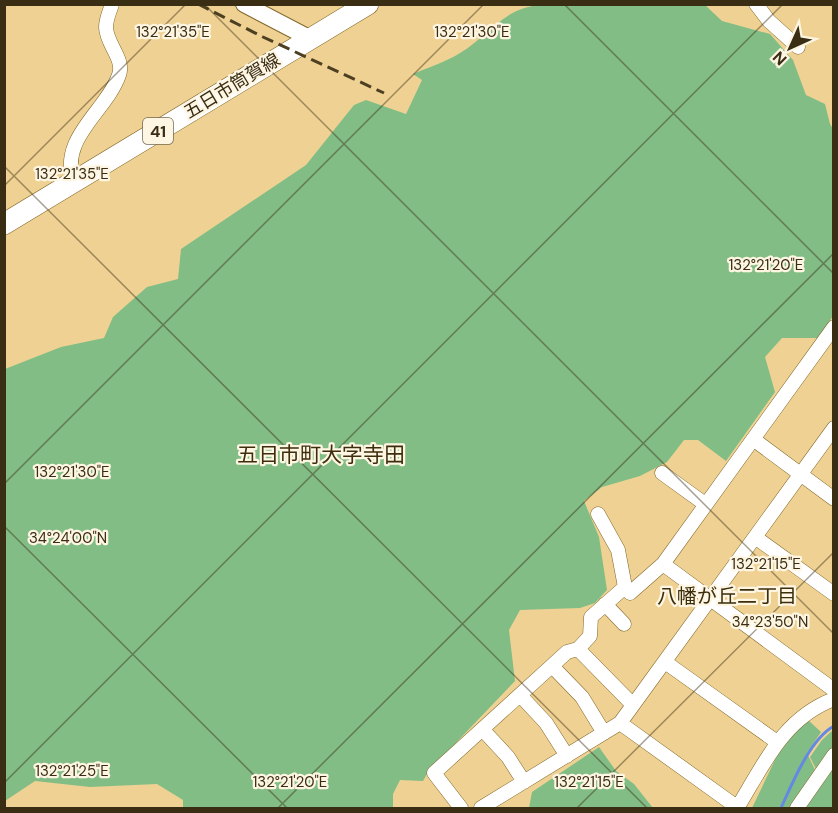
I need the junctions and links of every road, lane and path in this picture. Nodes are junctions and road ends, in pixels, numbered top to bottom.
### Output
1 (112, 4) edge
2 (244, 4) edge
3 (368, 4) edge
4 (756, 4) edge
5 (311, 39) junction
6 (798, 46) dead end
7 (74, 183) junction
8 (4, 224) edge
9 (834, 327) edge
10 (834, 428) edge
11 (753, 439) junction
12 (663, 473) dead end
13 (800, 475) junction
14 (834, 499) edge
15 (705, 504) junction
16 (598, 514) dead end
17 (755, 537) junction
18 (663, 564) junction
19 (625, 587) junction
20 (834, 594) edge
21 (710, 599) junction
22 (605, 604) junction
23 (624, 624) dead end
24 (578, 649) junction
25 (665, 662) junction
26 (552, 666) junction
27 (834, 690) edge
28 (520, 695) junction
29 (834, 699) edge
30 (633, 705) junction
31 (620, 723) junction
32 (483, 729) junction
33 (604, 733) junction
34 (777, 742) junction
35 (834, 755) edge
36 (567, 756) junction
37 (524, 782) junction
38 (461, 808) edge
39 (481, 808) edge
40 (797, 808) edge

1 - 7 street
2 - 5 street
3 - 5 main road, 五日市筒賀線 / 41
4 - 6 street
5 - 7 main road, 五日市筒賀線 / 41
7 - 8 main road, 五日市筒賀線 / 41
9 - 11 street
10 - 13 street
11 - 13 street
11 - 15 street
12 - 15 street
13 - 14 street
13 - 17 street
15 - 18 street
16 - 19 street
17 - 20 street
17 - 21 street
18 - 19 street
18 - 21 street
19 - 22 street
21 - 25 street
21 - 27 street
22 - 23 street
22 - 24 street
24 - 26 street
24 - 30 street
25 - 30 street
25 - 34 street
26 - 28 street
26 - 33 street
28 - 32 street
28 - 36 street
29 - 34 street
30 - 31 street
31 - 33 street
31 - 34 street
32 - 37 street
32 - 38 street
33 - 36 street
35 - 40 street
36 - 37 street
37 - 39 street

